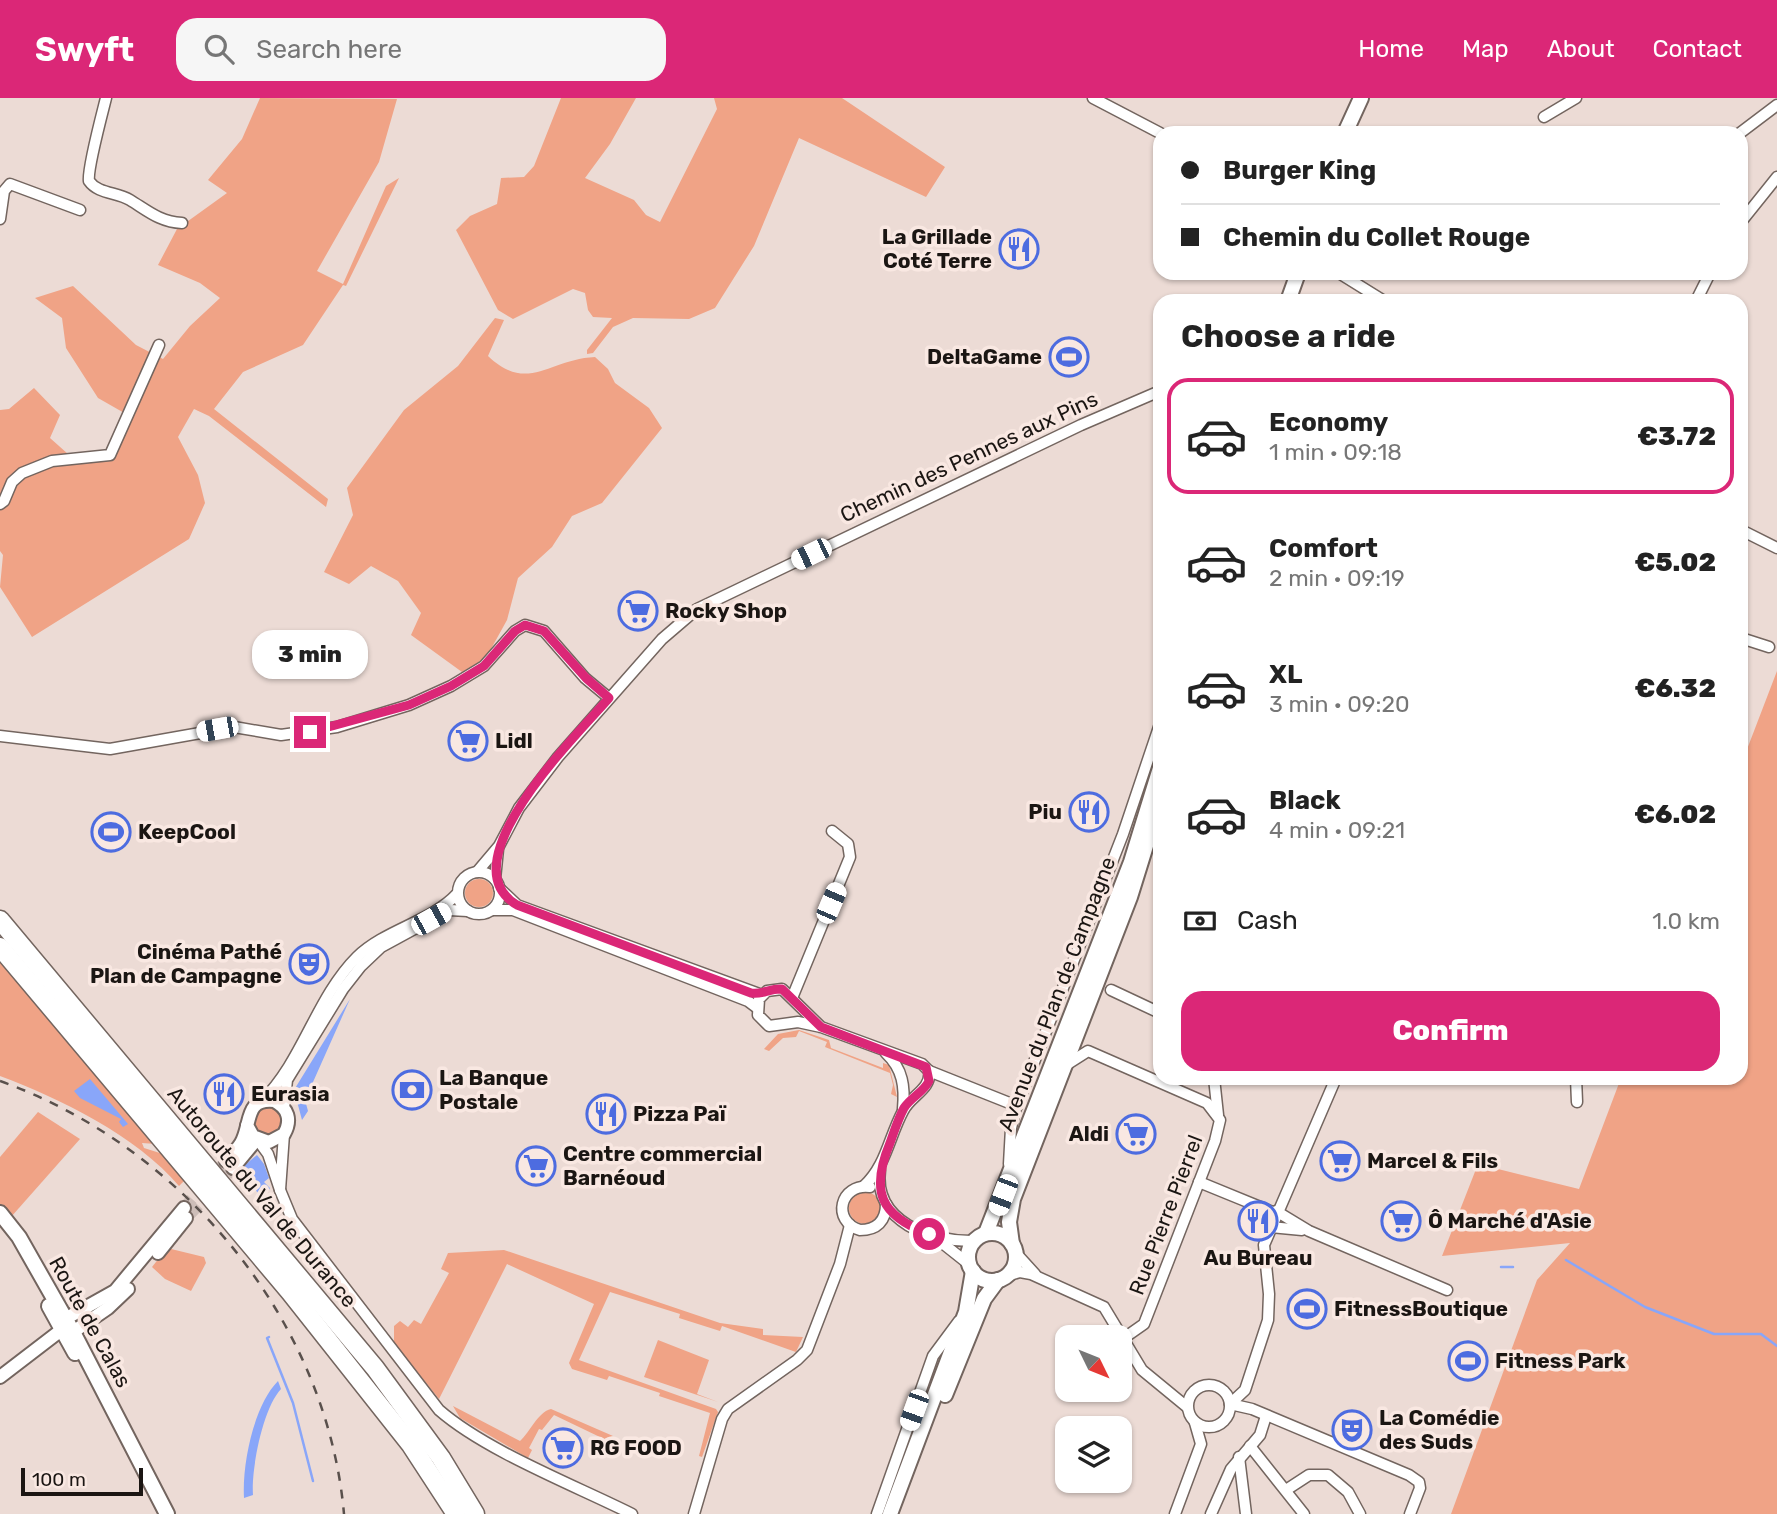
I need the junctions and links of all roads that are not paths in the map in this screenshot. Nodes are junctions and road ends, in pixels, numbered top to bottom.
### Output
1 (106, 98) edge
2 (1093, 98) edge
3 (1354, 98) edge
4 (1361, 98) edge
5 (1576, 98) edge
6 (1777, 105) edge
7 (1544, 117) dead end
8 (1341, 126) edge
9 (1348, 126) edge
10 (1748, 127) edge
11 (1153, 129) edge
12 (1777, 177) edge
13 (80, 210) dead end
14 (1748, 213) edge
15 (0, 219) edge
16 (182, 223) dead end
17 (1350, 280) edge
18 (1373, 294) edge
19 (159, 345) dead end
20 (1153, 394) edge
21 (0, 503) edge
22 (1748, 534) edge
23 (1777, 548) edge
24 (1748, 640) edge
25 (1769, 647) dead end
26 (609, 698) junction
27 (0, 736) edge
28 (1153, 745) edge
29 (1153, 792) edge
30 (1147, 813) junction
31 (1153, 824) edge
32 (832, 831) dead end
33 (1123, 834) junction
34 (499, 846) junction
35 (477, 872) junction
36 (497, 883) junction
37 (457, 894) junction
38 (492, 909) junction
39 (468, 911) junction
40 (0, 920) edge
41 (0, 947) edge
42 (803, 971) junction
43 (782, 989) junction
44 (1111, 990) dead end
45 (762, 995) junction
46 (793, 1001) junction
47 (756, 1007) junction
48 (1153, 1010) edge
49 (786, 1024) junction
50 (821, 1027) junction
51 (884, 1052) junction
52 (918, 1063) junction
53 (1066, 1065) junction
54 (929, 1071) junction
55 (901, 1074) junction
56 (1153, 1079) edge
57 (1166, 1085) edge
58 (1215, 1085) edge
59 (1333, 1085) edge
60 (1576, 1085) edge
61 (904, 1086) junction
62 (919, 1091) junction
63 (262, 1101) junction
64 (1577, 1102) dead end
65 (1017, 1106) junction
66 (284, 1108) junction
67 (903, 1110) junction
68 (1218, 1115) junction
69 (247, 1125) junction
70 (284, 1134) junction
71 (257, 1139) junction
72 (881, 1165) junction
73 (1009, 1178) junction
74 (1199, 1182) junction
75 (864, 1186) junction
76 (280, 1190) junction
77 (880, 1193) junction
78 (886, 1204) junction
79 (187, 1211) tunnel mouth
80 (0, 1213) edge
81 (1275, 1213) junction
82 (880, 1224) junction
83 (850, 1225) junction
84 (905, 1225) junction
85 (1270, 1227) junction
86 (860, 1230) junction
87 (1309, 1231) junction
88 (929, 1234) junction
89 (980, 1237) junction
90 (1014, 1248) junction
91 (844, 1254) junction
92 (971, 1268) junction
93 (1002, 1278) junction
94 (1045, 1279) junction
95 (1447, 1290) dead end
96 (966, 1312) junction
97 (1117, 1325) edge
98 (66, 1327) junction
99 (1132, 1332) edge
100 (1132, 1355) edge
101 (0, 1377) edge
102 (1160, 1384) junction
103 (1247, 1386) junction
104 (1196, 1389) junction
105 (1223, 1390) junction
106 (1230, 1404) junction
107 (1187, 1408) junction
108 (1265, 1415) junction
109 (1226, 1418) junction
110 (1195, 1423) junction
111 (1215, 1426) junction
112 (411, 1445) junction
113 (1250, 1446) junction
114 (1239, 1457) junction
115 (1286, 1490) junction
116 (697, 1511) edge
117 (167, 1514) edge
118 (444, 1514) edge
119 (456, 1514) edge
120 (475, 1514) edge
121 (632, 1514) edge
122 (877, 1514) edge
123 (890, 1514) edge
124 (899, 1514) edge
125 (1178, 1514) edge
126 (1211, 1514) edge
127 (1245, 1514) edge
128 (1304, 1514) edge
129 (1360, 1514) edge
130 (1410, 1514) edge

1 - 16 street
2 - 11 street
3 - 8 main road
4 - 9 main road
5 - 7 street
6 - 10 street
12 - 14 street
13 - 15 street
17 - 18 street
19 - 21 street
20 - 26 street, Chemin des Pennes aux Pins
22 - 23 street
24 - 25 street
26 - 27 street
26 - 34 street, Chemin des Pennes aux Pins
28 - 33 street
29 - 30 main road, Avenue du Plan de Campagne
30 - 33 street
30 - 73 main road, Avenue du Plan de Campagne
31 - 53 main road, Avenue du Plan de Campagne
32 - 42 street
33 - 65 street
34 - 35 street, Chemin des Pennes aux Pins
34 - 36 street, Chemin des Pennes aux Pins
35 - 36 street
35 - 37 street
36 - 38 street
36 - 45 street
37 - 39 street
37 - 63 street
38 - 39 street
38 - 47 street
39 - 66 street
40 - 120 highway, Autoroute du Val de Durance
41 - 112 highway, Autoroute du Val de Durance
42 - 43 street
42 - 46 street
43 - 45 street
43 - 46 street
44 - 48 street
45 - 47 street
46 - 49 street
46 - 50 street
47 - 49 street
49 - 50 street
50 - 51 street
51 - 52 street
51 - 55 street
52 - 54 street
52 - 55 street
53 - 56 street, Rue Pierre Pierrel
53 - 90 main road, Avenue du Plan de Campagne
54 - 62 street
54 - 65 street
55 - 61 street
57 - 68 street, Rue Pierre Pierrel
58 - 68 street
59 - 81 street
60 - 64 street
61 - 62 street
61 - 67 street
62 - 67 street
63 - 66 street
63 - 69 street
65 - 73 street
66 - 70 street
67 - 72 street
68 - 74 street, Rue Pierre Pierrel
69 - 71 street
69 - 71 street
70 - 71 street
70 - 76 street
71 - 76 street
72 - 75 street
72 - 77 street
73 - 89 main road, Avenue du Plan de Campagne
74 - 81 street
74 - 99 street, Rue Pierre Pierrel
75 - 77 street
75 - 83 street
76 - 121 street
77 - 78 street
78 - 82 street
78 - 84 street
79 - 98 street
80 - 98 main road, Route de Calas
81 - 85 street
81 - 87 street
82 - 84 street
82 - 86 street
83 - 86 street
83 - 91 street
84 - 88 street
85 - 87 street
85 - 103 street
86 - 91 street
87 - 95 street
88 - 89 street
88 - 92 street
89 - 90 main road
89 - 92 main road
90 - 93 main road
90 - 94 street
91 - 116 street
92 - 93 main road
92 - 96 main road
93 - 94 street
93 - 124 main road
94 - 97 street
96 - 122 street
96 - 123 main road
98 - 101 street
98 - 117 main road, Route de Calas
100 - 102 street
102 - 104 street
102 - 107 street
103 - 105 street
103 - 106 street
103 - 108 street
104 - 105 street
104 - 107 street
105 - 106 street
106 - 108 street
106 - 109 street
107 - 110 street
108 - 109 street
108 - 113 street
108 - 130 street
109 - 111 street
110 - 111 street
110 - 125 street
111 - 125 street
112 - 118 highway
112 - 119 highway, Autoroute du Val de Durance
113 - 114 street
113 - 115 street
114 - 126 street
114 - 127 street
115 - 128 street
115 - 129 street

